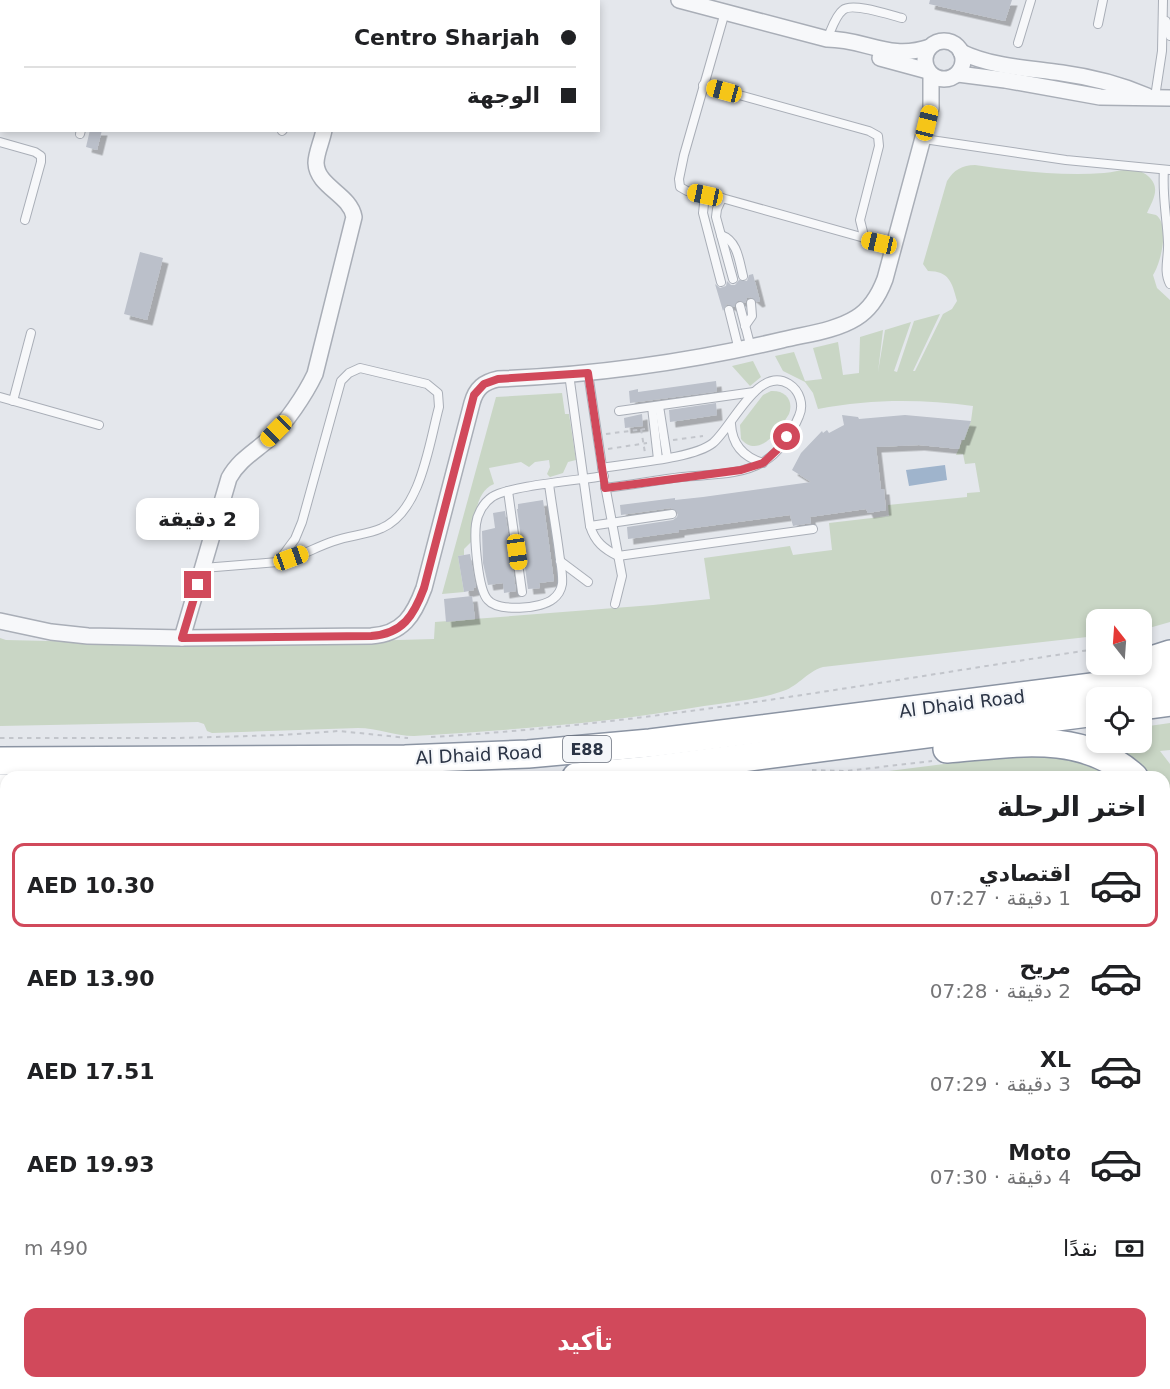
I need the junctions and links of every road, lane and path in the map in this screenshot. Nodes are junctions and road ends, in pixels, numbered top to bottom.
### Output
1 (679, 0) edge
2 (1031, 0) edge
3 (1103, 0) edge
4 (1163, 0) edge
5 (725, 12) junction
6 (1164, 14) junction
7 (902, 18) dead end
8 (1098, 24) dead end
9 (1170, 36) edge
10 (827, 39) junction
11 (1018, 43) dead end
12 (930, 47) junction
13 (961, 52) junction
14 (929, 73) junction
15 (954, 76) junction
16 (703, 85) junction
17 (1158, 97) edge
18 (931, 108) junction
19 (323, 132) edge
20 (924, 139) junction
21 (0, 142) edge
22 (1167, 170) edge
23 (705, 195) junction
24 (722, 198) junction
25 (25, 220) dead end
26 (860, 220) junction
27 (845, 234) junction
28 (721, 236) junction
29 (865, 240) junction
30 (893, 246) junction
31 (743, 276) dead end
32 (733, 279) dead end
33 (721, 282) dead end
34 (1170, 284) edge
35 (751, 303) dead end
36 (740, 306) dead end
37 (729, 310) dead end
38 (745, 326) junction
39 (31, 333) dead end
40 (745, 349) junction
41 (588, 373) junction
42 (569, 374) junction
43 (754, 392) junction
44 (0, 398) edge
45 (13, 401) junction
46 (656, 406) junction
47 (619, 411) dead end
48 (731, 424) junction
49 (99, 425) dead end
50 (663, 458) junction
51 (763, 463) junction
52 (603, 472) junction
53 (583, 479) junction
54 (549, 484) junction
55 (605, 488) junction
56 (508, 491) junction
57 (672, 514) dead end
58 (611, 523) junction
59 (590, 526) junction
60 (813, 529) dead end
61 (618, 556) junction
62 (560, 561) junction
63 (278, 562) junction
64 (203, 568) junction
65 (588, 582) dead end
66 (522, 592) dead end
67 (615, 604) dead end
68 (0, 621) edge
69 (182, 638) junction
70 (1086, 651) edge
71 (1170, 654) edge
72 (1152, 660) edge
73 (1086, 671) edge
74 (1170, 677) edge
75 (1170, 702) edge
76 (1152, 705) edge
77 (930, 709) junction
78 (1086, 713) edge
79 (431, 737) dead end
80 (0, 738) edge
81 (409, 738) dead end
82 (838, 746) junction
83 (0, 761) edge
84 (639, 771) edge
85 (1125, 771) edge

1 - 5 street
2 - 11 lane
3 - 8 lane
4 - 6 lane
5 - 10 street
5 - 16 lane
6 - 9 lane
6 - 17 lane
7 - 10 lane
10 - 12 street
10 - 14 street
12 - 13 street
12 - 14 street
13 - 15 street
13 - 17 street
14 - 15 street
14 - 18 street
15 - 17 street
15 - 18 street
16 - 23 lane
16 - 26 lane
18 - 20 street
19 - 64 street
20 - 22 lane
20 - 30 street
21 - 25 lane
22 - 34 lane
23 - 24 lane
23 - 33 lane
24 - 27 lane
24 - 28 lane
26 - 27 lane
26 - 29 lane
27 - 29 lane
28 - 31 lane
28 - 32 lane
29 - 30 lane
30 - 40 street
35 - 38 lane
36 - 38 lane
37 - 40 lane
38 - 40 lane
39 - 45 lane
40 - 41 street
41 - 42 street
41 - 52 lane
42 - 53 lane
42 - 69 street
43 - 46 lane
43 - 48 lane
43 - 51 lane
44 - 45 lane
45 - 49 lane
46 - 47 lane
46 - 50 lane
48 - 50 lane
48 - 51 lane
50 - 52 lane
51 - 55 lane
52 - 53 lane
52 - 55 lane
53 - 54 lane
53 - 59 lane
54 - 56 lane
54 - 62 lane
55 - 58 lane
56 - 62 lane
56 - 66 lane
57 - 58 lane
58 - 59 lane
58 - 61 lane
59 - 61 lane
60 - 61 lane
61 - 67 lane
62 - 65 lane
63 - 63 lane
63 - 64 lane
64 - 69 street
68 - 69 street
70 - 79 path
71 - 72 highway
73 - 77 highway
74 - 77 highway, Al Dhaid Road / E88
75 - 76 highway
77 - 83 highway, Al Dhaid Road / E88
78 - 82 highway, Al Dhaid Road / E88
80 - 81 path
82 - 84 highway, Al Dhaid Road / E88
82 - 85 highway

